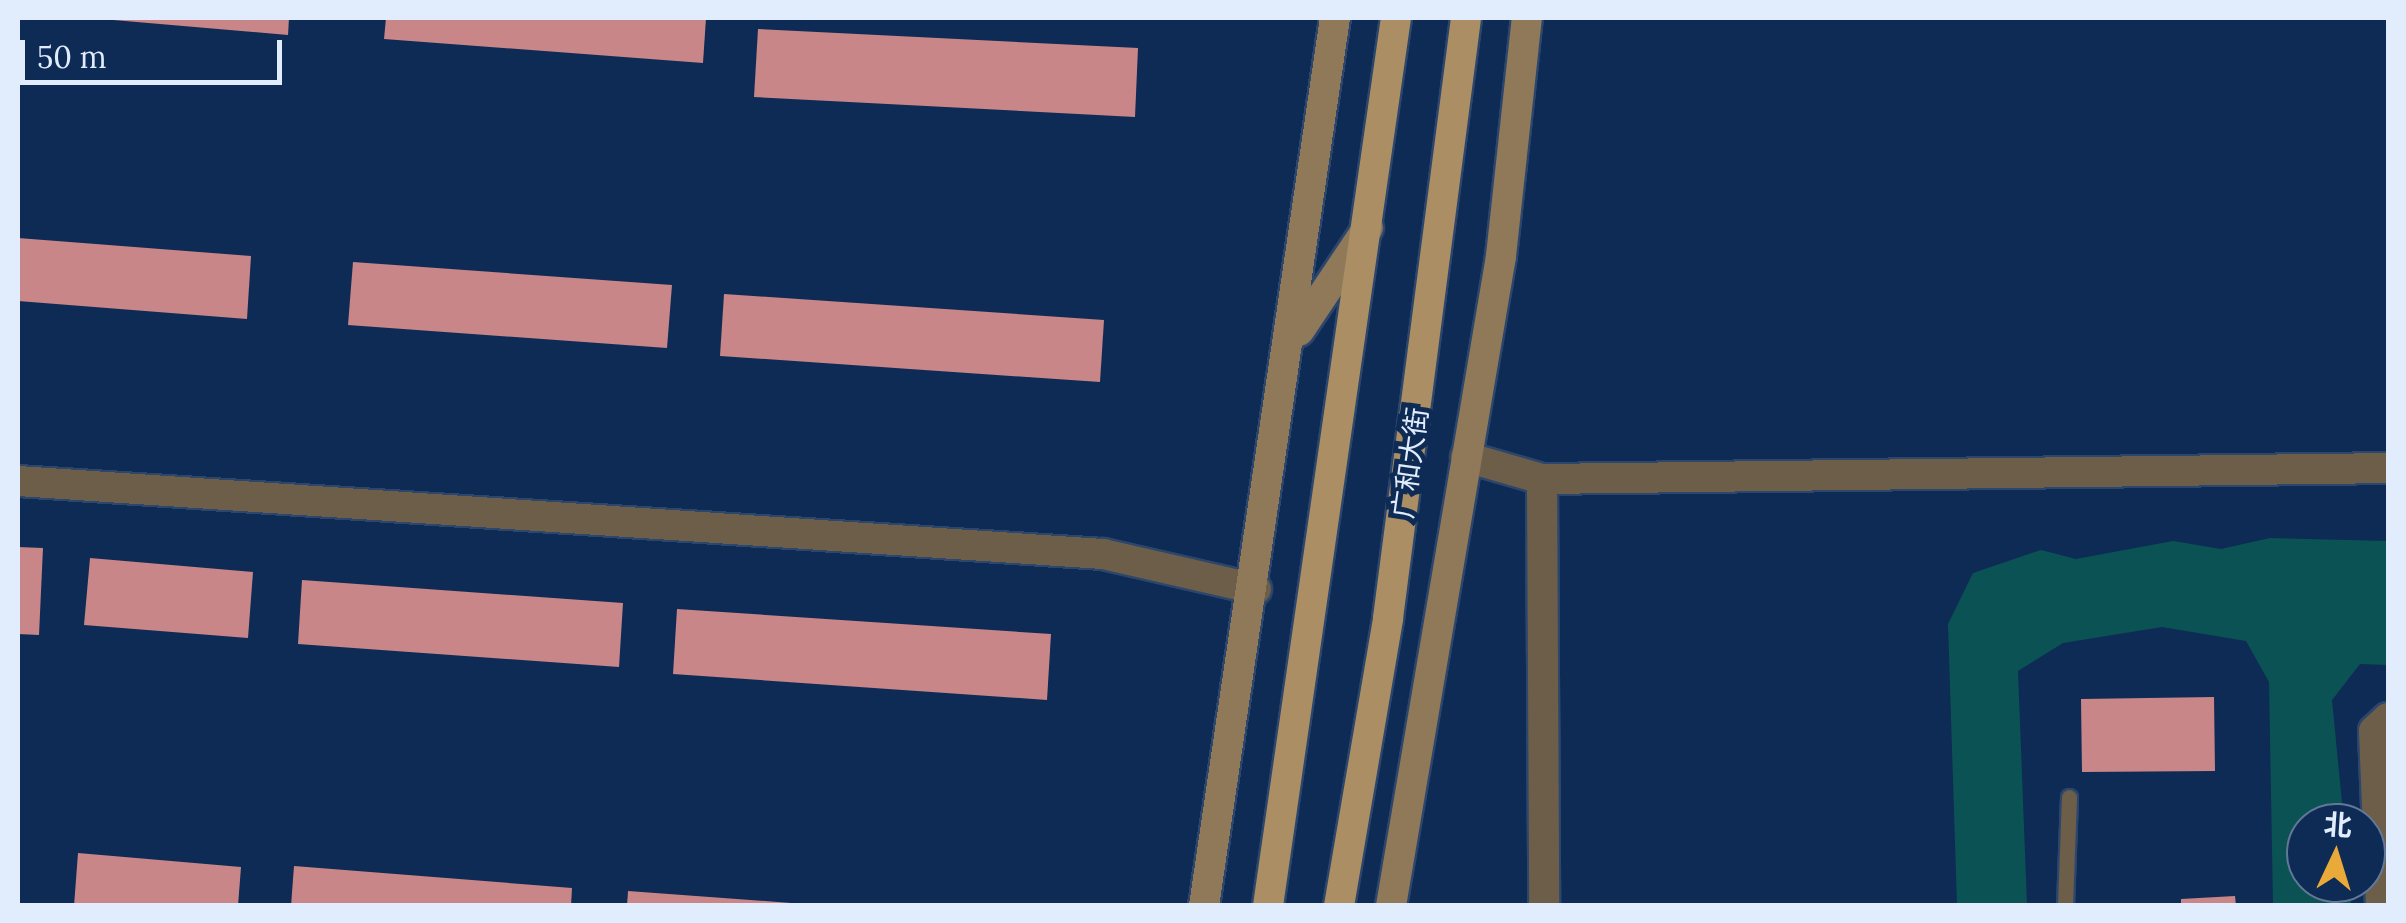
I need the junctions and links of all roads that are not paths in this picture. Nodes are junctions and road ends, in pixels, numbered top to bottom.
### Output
1 (1335, 18) edge
2 (1396, 18) edge
3 (1466, 18) edge
4 (1527, 18) edge
5 (1370, 226) junction
6 (1293, 340) junction
7 (1466, 456) junction
8 (2388, 468) edge
9 (18, 480) edge
10 (1542, 480) junction
11 (1256, 590) junction
12 (2388, 718) edge
13 (2069, 797) dead end
14 (1204, 906) edge
15 (1268, 906) edge
16 (1339, 906) edge
17 (1391, 906) edge
18 (1544, 906) edge
19 (2065, 906) edge
20 (2380, 906) edge

1 - 6 street
2 - 5 main road
3 - 16 main road, 广和大街
4 - 7 street
5 - 6 street
5 - 15 main road
6 - 11 street
7 - 10 street
7 - 17 street
8 - 10 street
9 - 11 street
10 - 18 street
11 - 14 street
12 - 20 street
13 - 19 lane

